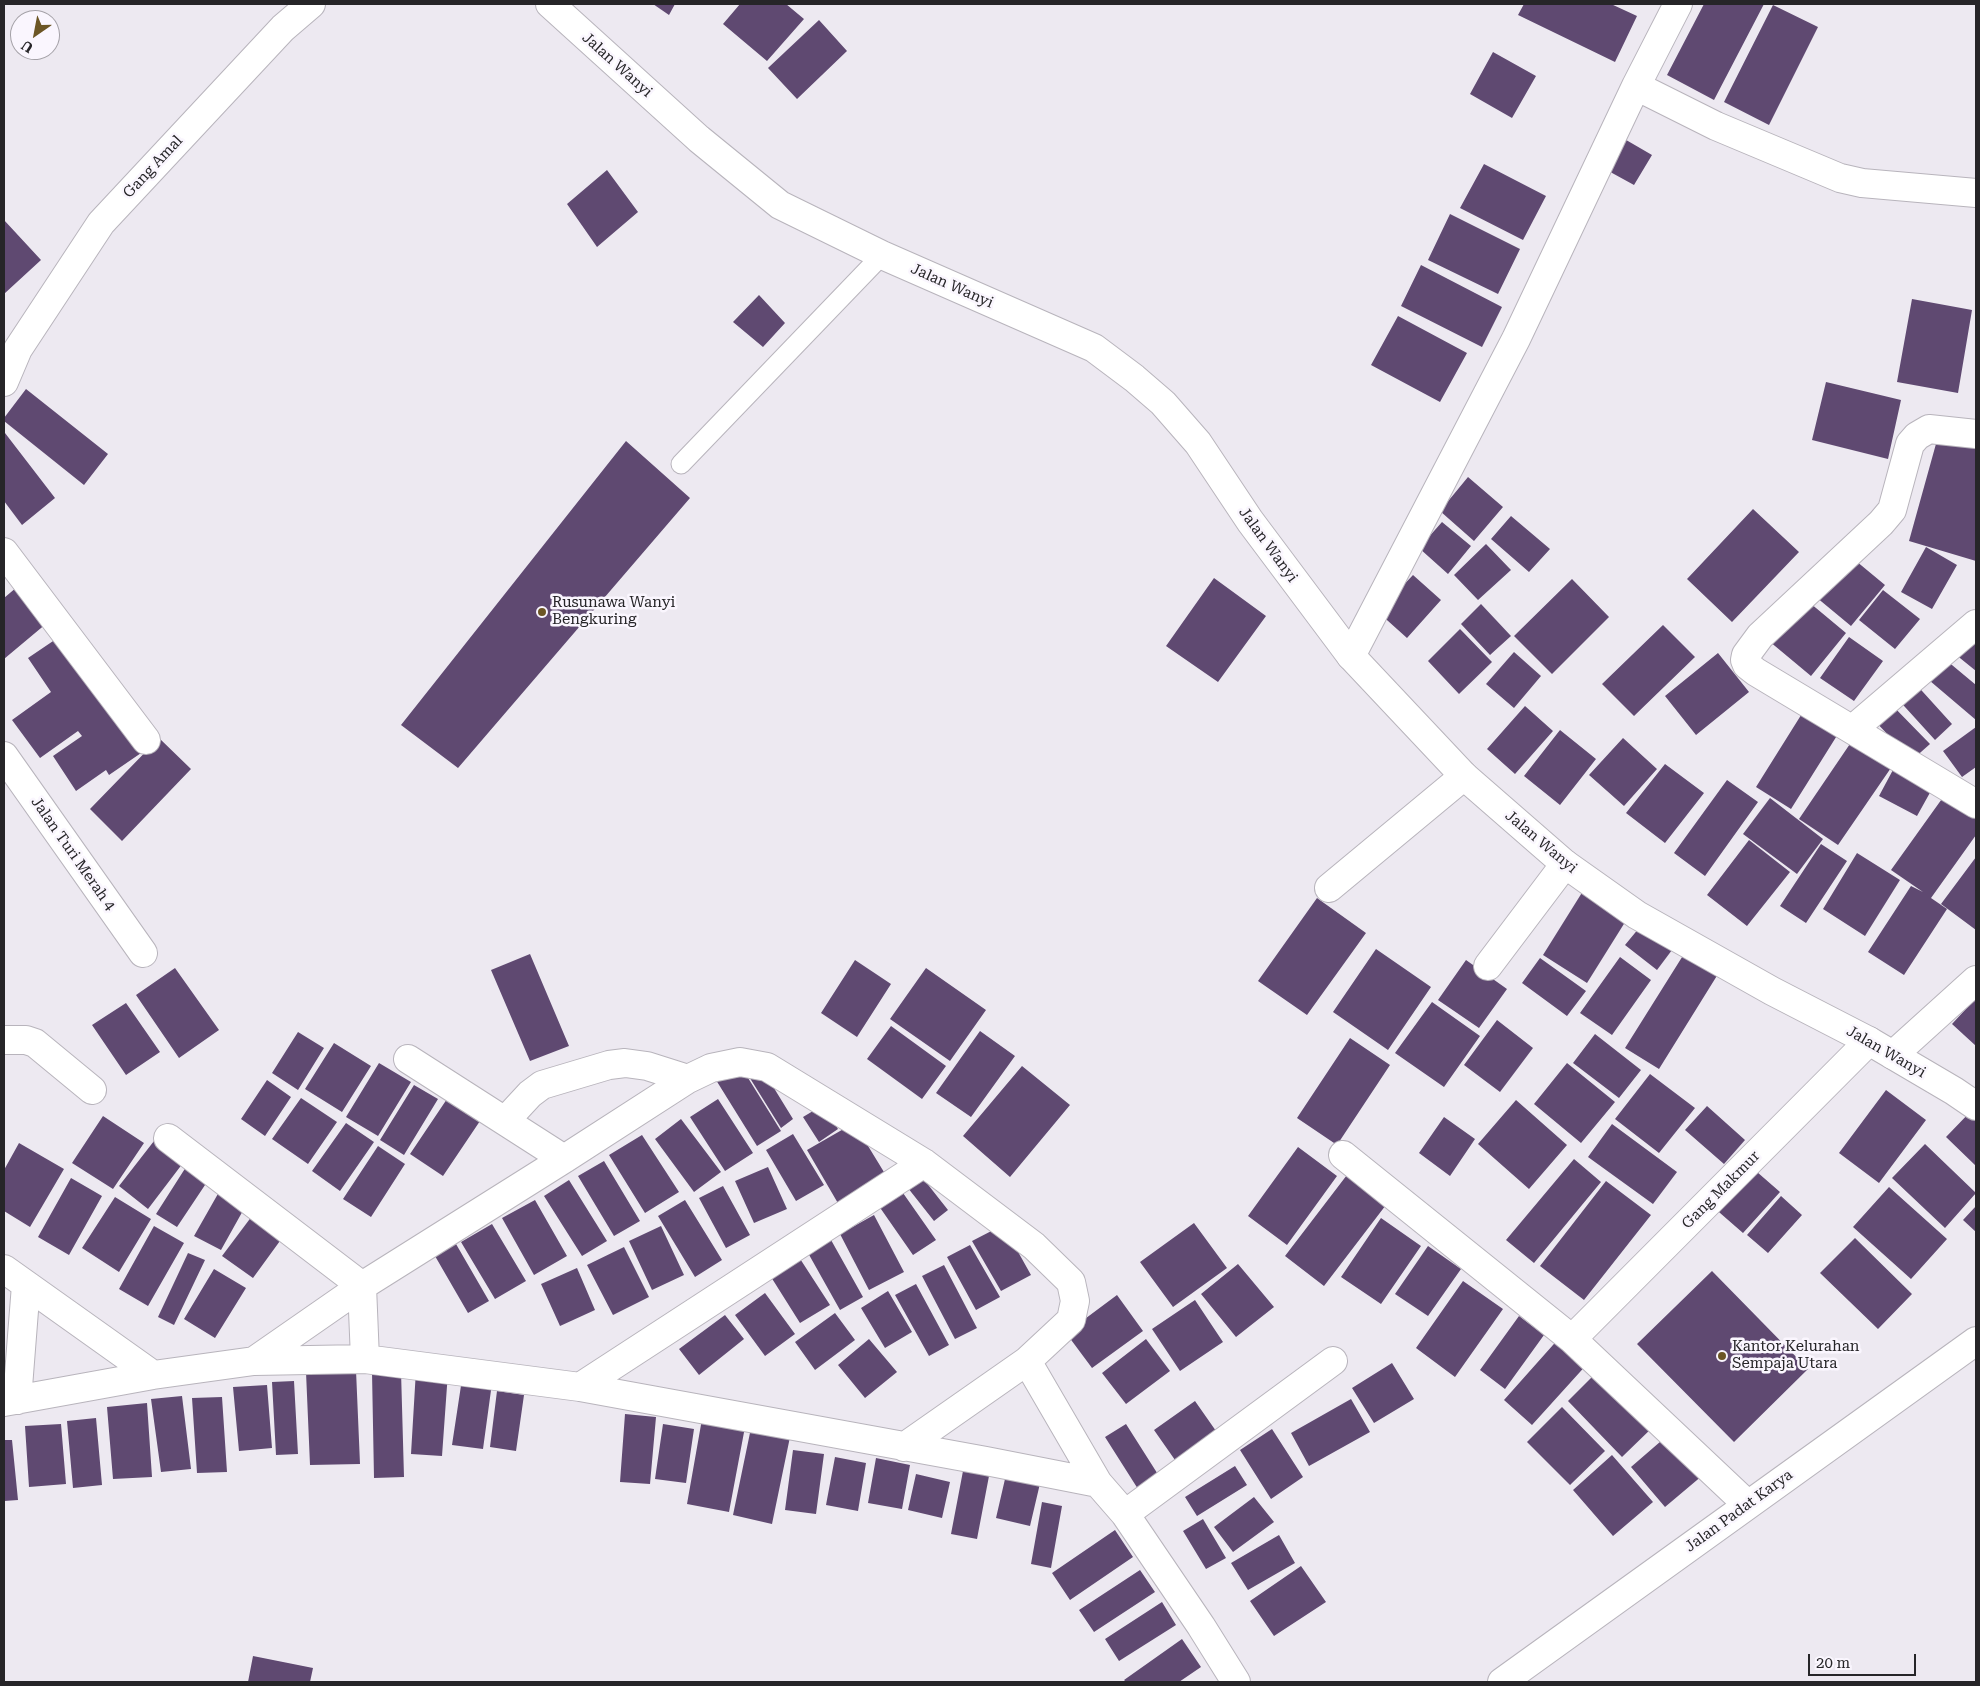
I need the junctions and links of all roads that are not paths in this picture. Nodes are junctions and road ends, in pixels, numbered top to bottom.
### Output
1 (311, 4) edge
2 (550, 4) edge
3 (1678, 4) edge
4 (1636, 86) junction
5 (1976, 193) edge
6 (882, 255) junction
7 (11, 341) edge
8 (4, 382) edge
9 (1976, 434) edge
10 (681, 464) dead end
11 (4, 552) edge
12 (1976, 624) edge
13 (1351, 656) junction
14 (1853, 729) junction
15 (146, 740) dead end
16 (4, 756) edge
17 (1464, 776) junction
18 (1976, 804) edge
19 (1565, 864) junction
20 (1329, 888) dead end
21 (142, 953) dead end
22 (1488, 966) dead end
23 (1976, 980) edge
24 (4, 1040) edge
25 (1869, 1041) junction
26 (1894, 1055) junction
27 (408, 1059) dead end
28 (688, 1079) junction
29 (92, 1090) dead end
30 (1976, 1106) edge
31 (505, 1121) junction
32 (168, 1138) dead end
33 (1343, 1155) dead end
34 (564, 1159) junction
35 (924, 1163) junction
36 (4, 1269) edge
37 (26, 1286) junction
38 (362, 1286) junction
39 (1572, 1339) junction
40 (1976, 1341) edge
41 (365, 1359) junction
42 (254, 1361) junction
43 (1027, 1361) junction
44 (1333, 1361) dead end
45 (153, 1375) junction
46 (580, 1387) junction
47 (10, 1401) edge
48 (904, 1447) junction
49 (1098, 1483) junction
50 (1748, 1504) junction
51 (1126, 1514) junction
52 (1236, 1682) edge
53 (1502, 1682) edge

1 - 7 street, Gang Amal
2 - 6 street, Jalan Wanyi
3 - 4 street
4 - 5 street
4 - 13 street
6 - 10 lane
6 - 13 street, Jalan Wanyi
7 - 8 street, Gang Amal
9 - 14 street
11 - 15 street
12 - 14 street
13 - 17 street, Jalan Wanyi
14 - 18 street
16 - 21 street, Jalan Turi Merah 4
17 - 19 street, Jalan Wanyi
17 - 20 street
19 - 22 street
19 - 25 street, Jalan Wanyi
23 - 26 street
24 - 29 street
25 - 26 street, Jalan Wanyi
25 - 39 street, Gang Makmur
26 - 30 street, Jalan Wanyi
27 - 31 street
28 - 31 street
28 - 34 street
28 - 35 street
31 - 34 street
32 - 38 street
33 - 39 street
34 - 38 street
35 - 43 street
35 - 46 street
36 - 37 street
37 - 45 street
37 - 47 street
38 - 41 street
38 - 42 street
39 - 50 street
40 - 50 street, Jalan Padat Karya
41 - 42 street
41 - 46 street
42 - 45 street
43 - 48 street
43 - 49 street
44 - 51 street
45 - 47 street
46 - 48 street
48 - 49 street
49 - 51 street
50 - 53 street, Jalan Padat Karya
51 - 52 street

